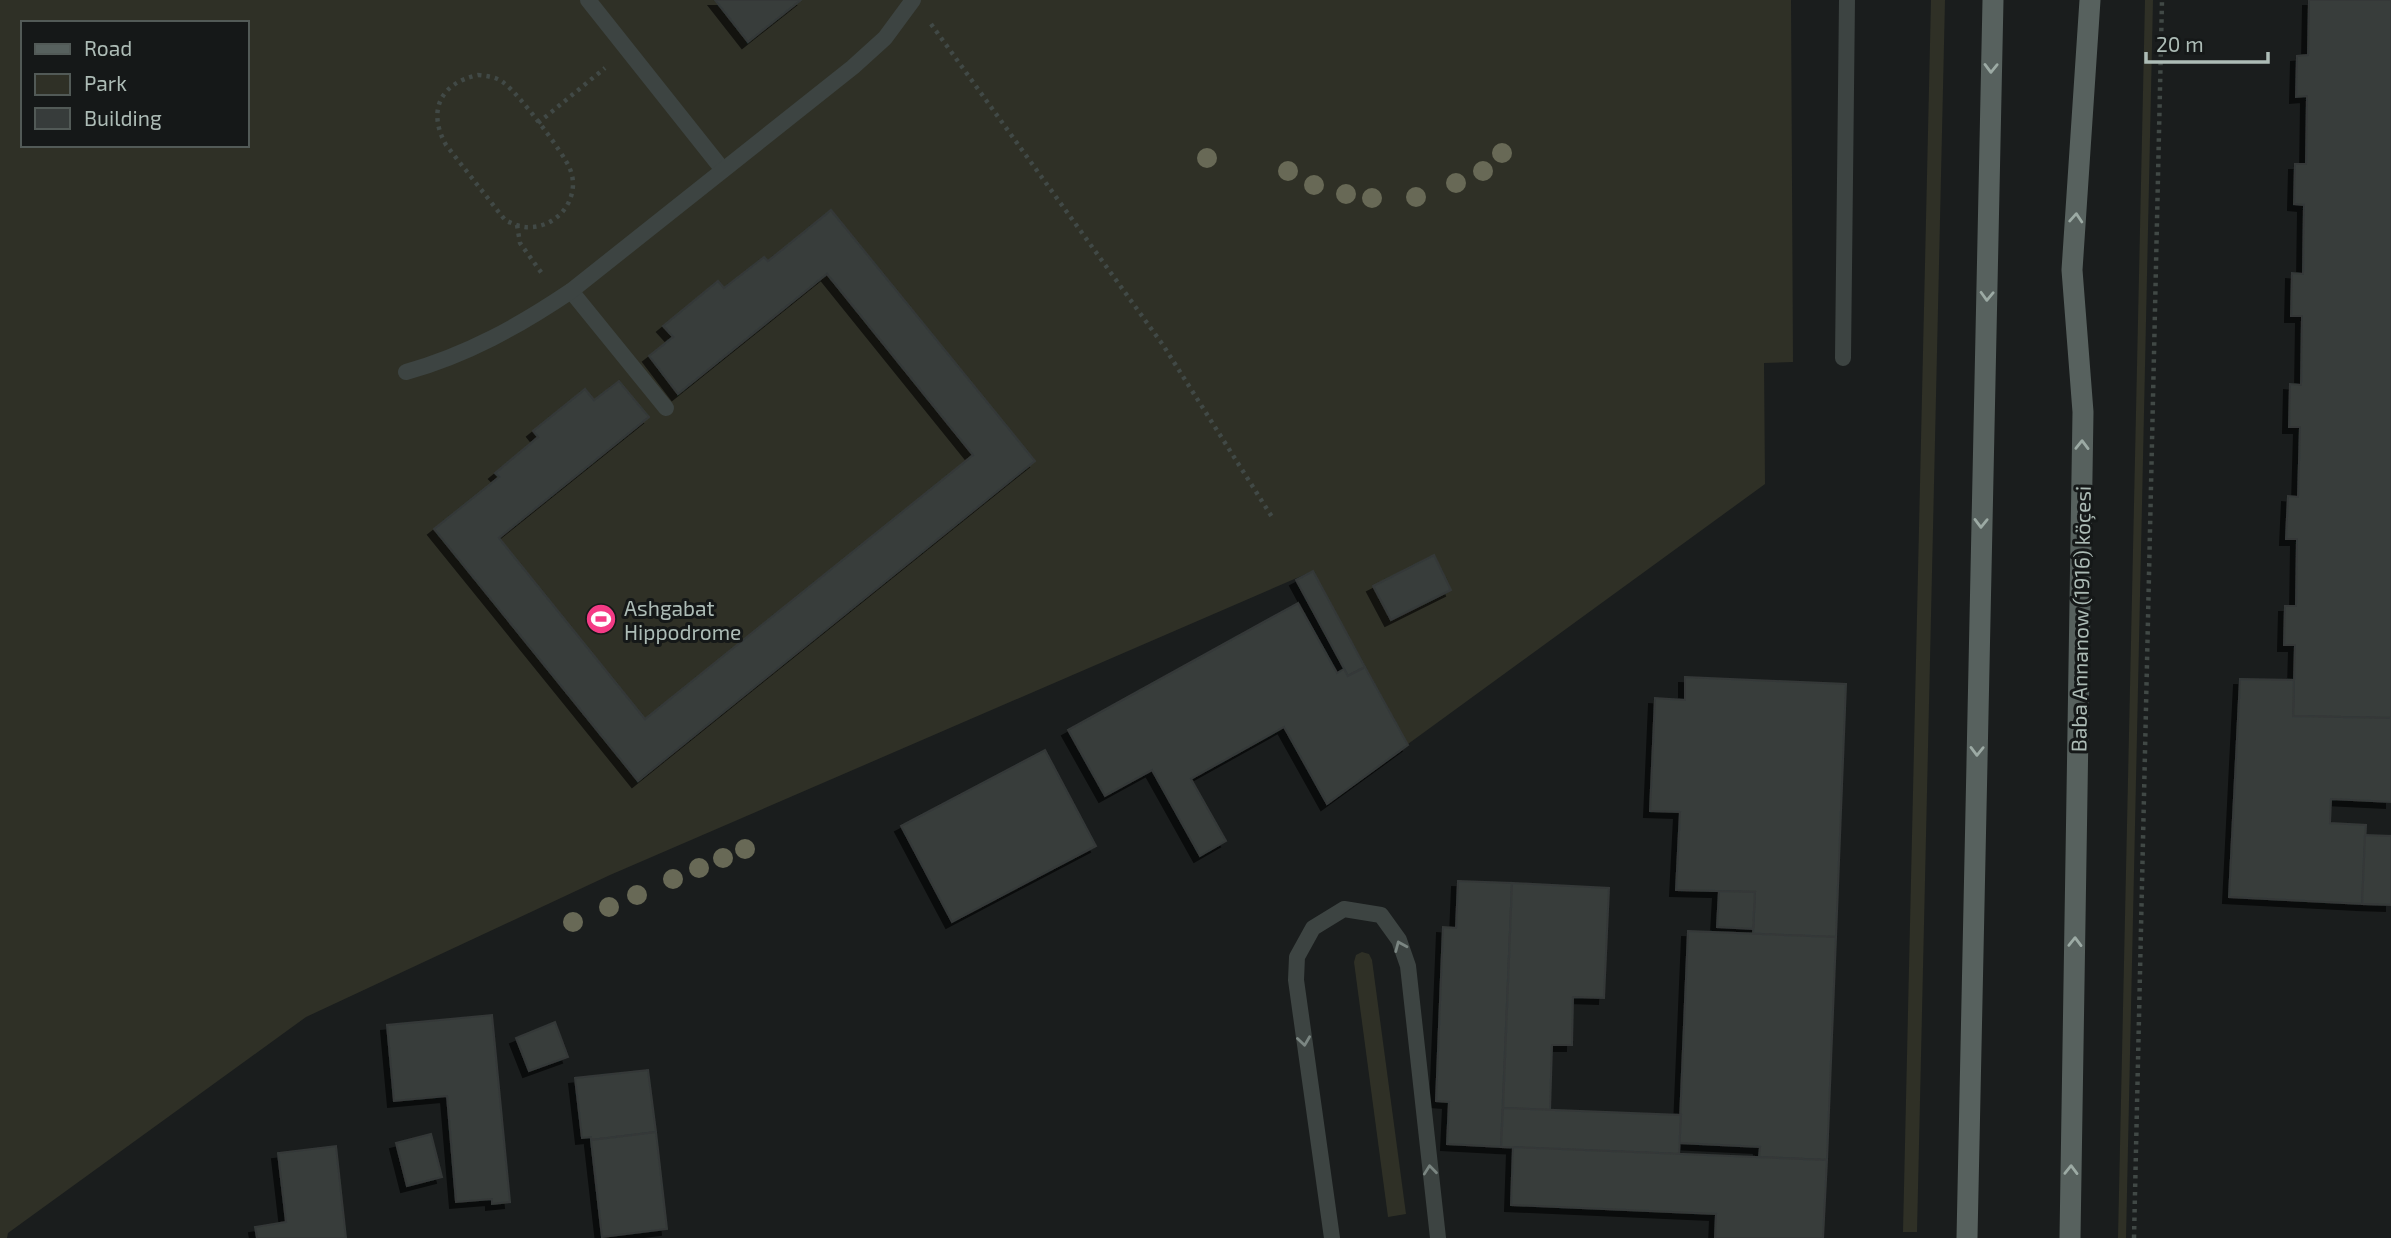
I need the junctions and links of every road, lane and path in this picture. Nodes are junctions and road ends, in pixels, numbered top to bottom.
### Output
1 (588, 0) edge
2 (1847, 0) edge
3 (1993, 0) edge
4 (2090, 0) edge
5 (2162, 0) edge
6 (913, 1) edge
7 (628, 50) junction
8 (538, 123) junction
9 (723, 170) junction
10 (517, 225) junction
11 (565, 294) junction
12 (1843, 358) dead end
13 (406, 372) dead end
14 (666, 408) dead end
15 (1272, 517) dead end
16 (1332, 1238) edge
17 (1438, 1238) edge
18 (1968, 1238) edge
19 (2070, 1238) edge
20 (2134, 1238) edge

1 - 7 lane
2 - 12 lane
3 -> 18 main road
19 -> 4 main road, Baba Annanow (1916) köçesi
5 - 20 path
6 - 9 lane
6 - 15 path
7 - 8 path
7 - 9 lane
8 - 10 path
8 - 10 path
9 - 11 lane
10 - 11 path
11 - 13 lane
11 - 14 lane
17 -> 16 lane

